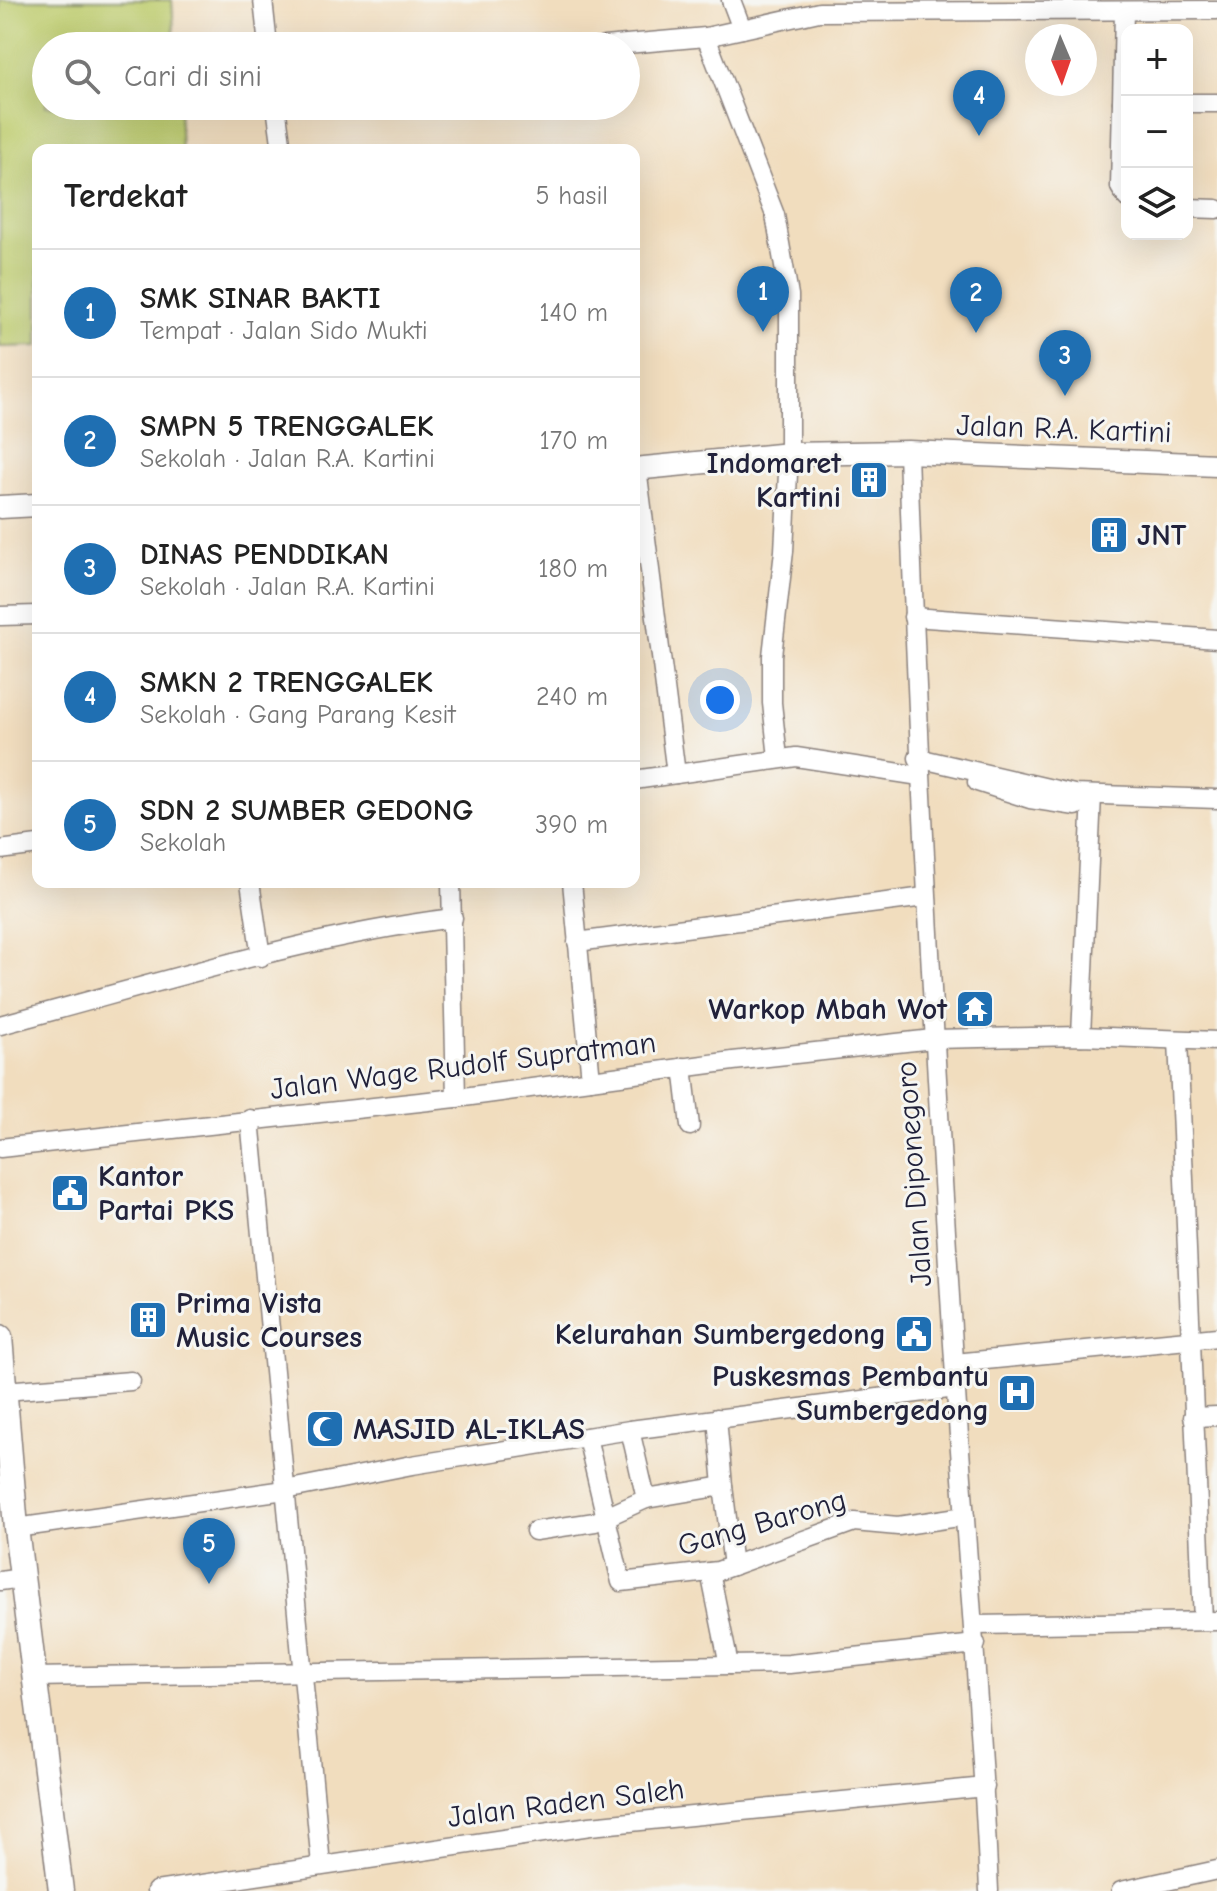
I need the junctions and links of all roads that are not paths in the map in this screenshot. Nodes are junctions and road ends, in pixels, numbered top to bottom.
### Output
1 (263, 0) edge
2 (731, 0) edge
3 (818, 6) edge
4 (1217, 10) edge
5 (1124, 11) junction
6 (742, 29) junction
7 (266, 32) edge
8 (706, 37) junction
9 (640, 43) edge
10 (1124, 96) edge
11 (1193, 103) edge
12 (1217, 103) edge
13 (278, 120) edge
14 (281, 144) edge
15 (1121, 166) edge
16 (1121, 189) edge
17 (1193, 208) edge
18 (1217, 209) edge
19 (908, 452) junction
20 (789, 454) junction
21 (1217, 465) edge
22 (640, 468) edge
23 (640, 499) edge
24 (32, 504) edge
25 (0, 507) edge
26 (32, 615) edge
27 (0, 616) edge
28 (913, 617) junction
29 (1217, 639) edge
30 (778, 758) junction
31 (919, 768) junction
32 (676, 774) junction
33 (640, 779) edge
34 (1217, 799) edge
35 (1092, 801) junction
36 (32, 846) edge
37 (0, 850) edge
38 (251, 888) edge
39 (451, 888) edge
40 (572, 888) edge
41 (925, 897) junction
42 (453, 918) junction
43 (577, 942) junction
44 (261, 957) junction
45 (0, 1025) edge
46 (1081, 1036) junction
47 (933, 1039) junction
48 (1178, 1040) junction
49 (1217, 1041) edge
50 (683, 1067) junction
51 (591, 1080) junction
52 (456, 1098) junction
53 (250, 1119) junction
54 (690, 1126) dead end
55 (0, 1148) edge
56 (0, 1337) edge
57 (1217, 1337) edge
58 (1189, 1340) junction
59 (955, 1363) junction
60 (131, 1381) dead end
61 (956, 1388) junction
62 (4, 1391) junction
63 (1217, 1416) edge
64 (1193, 1417) junction
65 (717, 1418) junction
66 (630, 1430) junction
67 (587, 1437) junction
68 (723, 1486) junction
69 (285, 1490) junction
70 (646, 1499) junction
71 (965, 1516) junction
72 (607, 1518) junction
73 (16, 1528) junction
74 (535, 1531) dead end
75 (733, 1566) junction
76 (710, 1572) junction
77 (11, 1579) edge
78 (1210, 1621) edge
79 (975, 1625) junction
80 (976, 1644) junction
81 (729, 1665) junction
82 (302, 1673) junction
83 (34, 1677) junction
84 (985, 1787) junction
85 (321, 1865) junction
86 (1217, 1870) edge
87 (61, 1891) edge
88 (156, 1891) edge
89 (989, 1891) edge
90 (1121, 1891) edge

1 - 7 street
2 - 6 street
3 - 5 street
3 - 6 street
4 - 5 street
5 - 10 street
6 - 8 street
8 - 9 street
8 - 20 street
11 - 12 street
13 - 14 street
15 - 16 street
17 - 18 street
19 - 20 street, Jalan R.A. Kartini
19 - 21 street, Jalan R.A. Kartini
19 - 28 street, Jalan Diponegoro
20 - 22 street, Jalan R.A. Kartini
20 - 30 street
23 - 32 street
24 - 25 street
26 - 27 street
28 - 29 street
28 - 31 street, Jalan Diponegoro
30 - 31 street
30 - 32 street
31 - 35 street
31 - 41 street, Jalan Diponegoro
32 - 33 street
34 - 35 street
35 - 46 street
36 - 37 street
38 - 44 street
39 - 42 street
40 - 43 street
41 - 43 street
41 - 47 street, Jalan Diponegoro
42 - 44 street
42 - 52 street
43 - 51 street
44 - 45 street
46 - 47 street, Jalan Wage Rudolf Supratman
46 - 48 street, Jalan Wage Rudolf Supratman
47 - 50 street, Jalan Wage Rudolf Supratman
47 - 59 street, Jalan Diponegoro
48 - 49 street, Jalan Wage Rudolf Supratman
48 - 58 street
50 - 51 street, Jalan Wage Rudolf Supratman
50 - 54 street
51 - 52 street, Jalan Wage Rudolf Supratman
52 - 53 street, Jalan Wage Rudolf Supratman
53 - 55 street, Jalan Wage Rudolf Supratman
53 - 69 street
56 - 62 main road
57 - 58 street
58 - 59 street
58 - 64 street
59 - 61 street, Jalan Diponegoro
60 - 62 street
61 - 65 street
61 - 71 street, Jalan Diponegoro
62 - 73 main road
63 - 64 street
64 - 78 street
65 - 66 street
65 - 68 street
66 - 67 street
66 - 70 street
67 - 69 street
67 - 72 street
68 - 70 street
68 - 75 street
69 - 73 street
69 - 82 street
70 - 72 street
71 - 75 street, Gang Barong
71 - 79 street, Jalan Diponegoro
72 - 74 street
72 - 76 street, Gang Barong
73 - 77 main road
75 - 76 street, Gang Barong
76 - 81 street
77 - 83 main road
78 - 79 street
79 - 80 street, Jalan Diponegoro
80 - 81 street
80 - 84 street, Jalan Diponegoro
81 - 82 street
82 - 83 street
82 - 85 street
83 - 87 main road
84 - 85 street, Jalan Raden Saleh
84 - 89 street, Jalan Diponegoro
85 - 88 street, Jalan Raden Saleh
86 - 90 street

